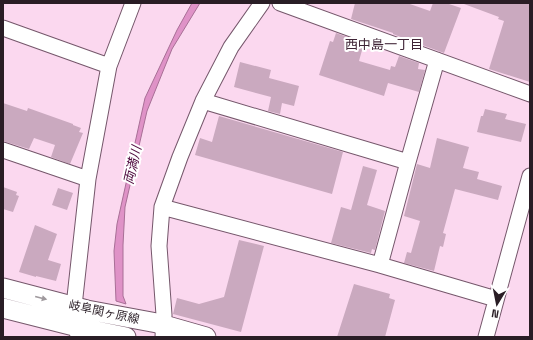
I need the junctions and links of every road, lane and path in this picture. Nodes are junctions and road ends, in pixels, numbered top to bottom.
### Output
1 (133, 3) edge
2 (262, 3) edge
3 (280, 3) edge
4 (3, 28) edge
5 (437, 60) junction
6 (109, 66) junction
7 (530, 94) edge
8 (203, 102) junction
9 (3, 150) edge
10 (408, 162) junction
11 (530, 176) edge
12 (88, 180) junction
13 (528, 193) edge
14 (162, 207) junction
15 (380, 265) junction
16 (3, 288) edge
17 (496, 299) junction
18 (3, 308) edge
19 (80, 308) junction
20 (161, 329) edge
21 (79, 330) edge
22 (126, 337) edge
23 (206, 337) edge
24 (486, 337) edge

1 - 6 street
2 - 8 street
3 - 5 street
4 - 6 street
5 - 7 street
5 - 10 street
6 - 12 street
8 - 10 street
8 - 14 street
9 - 12 street
10 - 15 street
11 - 13 street
12 - 19 street
13 - 17 street
14 - 15 street
14 - 20 street
15 - 17 street
16 -> 19 main road, 岐阜関ヶ原線
17 - 24 street
18 - 21 main road, 岐阜関ヶ原線
19 - 20 main road, 岐阜関ヶ原線
19 - 21 street
20 - 23 main road, 岐阜関ヶ原線
21 - 22 main road, 岐阜関ヶ原線

